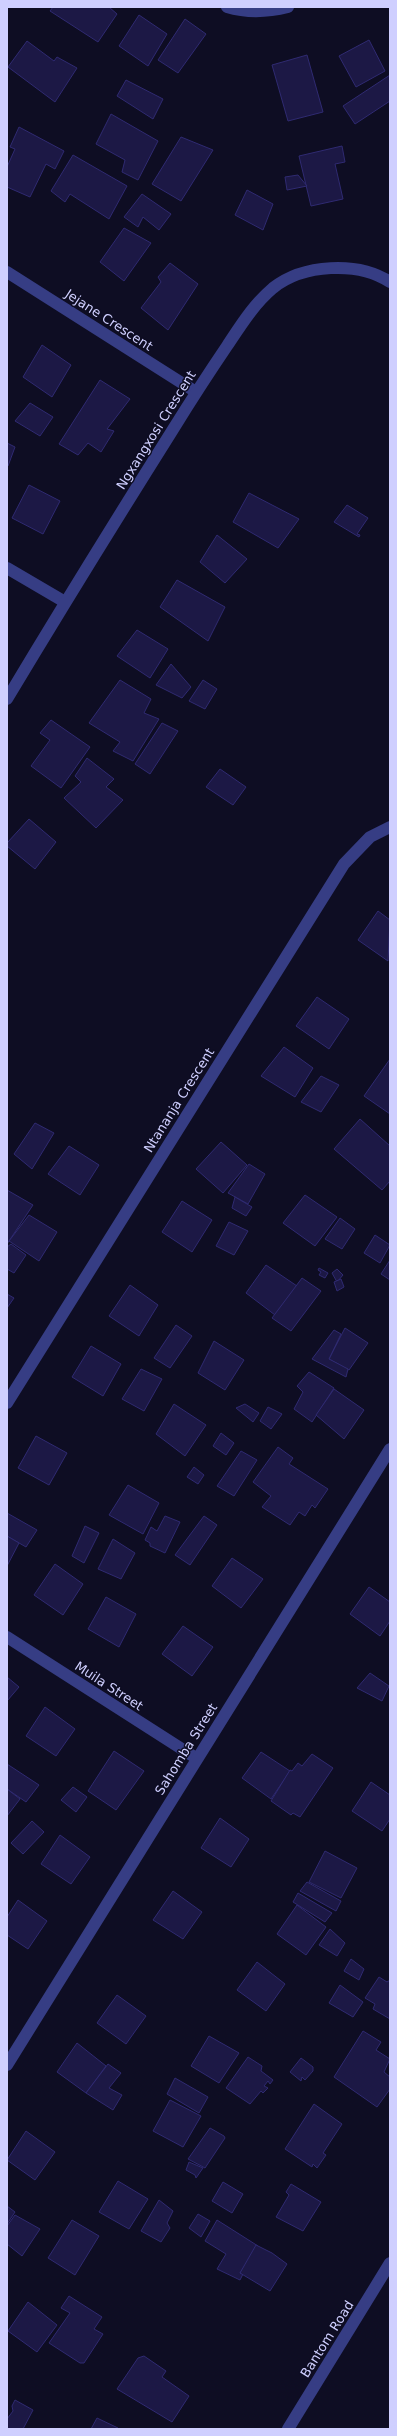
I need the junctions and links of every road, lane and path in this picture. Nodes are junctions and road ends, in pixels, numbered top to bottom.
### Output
1 (227, 7) edge
2 (288, 7) edge
3 (7, 272) edge
4 (390, 282) edge
5 (196, 392) junction
6 (7, 568) edge
7 (65, 602) junction
8 (7, 699) edge
9 (390, 827) edge
10 (7, 1402) edge
11 (390, 1449) edge
12 (7, 1637) edge
13 (196, 1758) junction
14 (7, 2065) edge
15 (390, 2263) edge
16 (288, 2429) edge

1 - 2 street
3 - 5 street, Jejane Crescent
4 - 5 street, Ngxangxosi Crescent
5 - 7 street, Ngxangxosi Crescent
6 - 7 street
7 - 8 street, Ngxangxosi Crescent
9 - 10 street, Ntananja Crescent
11 - 13 street, Sahomba Street
12 - 13 street, Muila Street
13 - 14 street, Sahomba Street
15 - 16 street, Bantom Road

